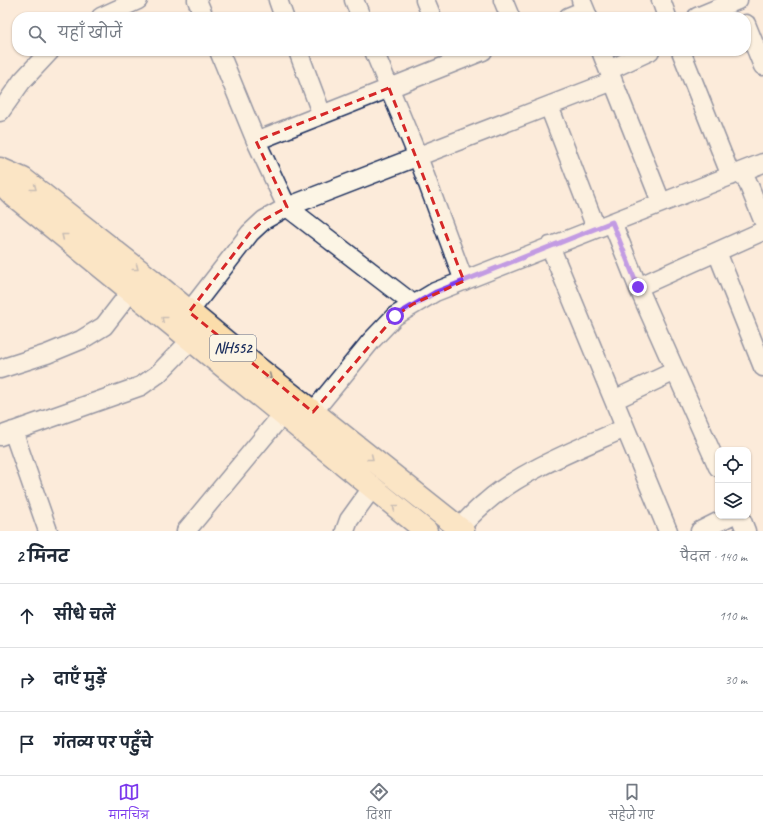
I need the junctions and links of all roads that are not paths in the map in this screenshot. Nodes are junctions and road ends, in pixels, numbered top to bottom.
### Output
1 (138, 0) edge
2 (197, 0) edge
3 (278, 0) edge
4 (354, 0) edge
5 (425, 0) edge
6 (503, 0) edge
7 (661, 0) edge
8 (737, 0) edge
9 (111, 12) edge
10 (202, 12) edge
11 (282, 12) edge
12 (358, 12) edge
13 (430, 12) edge
14 (508, 12) edge
15 (666, 12) edge
16 (709, 12) edge
17 (741, 12) edge
18 (751, 36) edge
19 (45, 56) edge
20 (221, 56) edge
21 (300, 56) edge
22 (376, 56) edge
23 (603, 56) edge
24 (642, 56) edge
25 (683, 56) edge
26 (449, 57) edge
27 (763, 66) edge
28 (611, 76) junction
29 (389, 88) junction
30 (549, 106) junction
31 (0, 112) edge
32 (322, 115) junction
33 (256, 141) junction
34 (418, 157) junction
35 (763, 163) edge
36 (0, 169) edge
37 (737, 174) junction
38 (0, 182) edge
39 (661, 202) junction
40 (287, 207) junction
41 (763, 220) edge
42 (604, 225) junction
43 (763, 232) edge
44 (550, 246) junction
45 (717, 252) junction
46 (464, 280) junction
47 (638, 287) junction
48 (131, 291) junction
49 (413, 304) junction
50 (189, 312) junction
51 (191, 340) junction
52 (761, 355) edge
53 (0, 369) edge
54 (675, 371) junction
55 (614, 400) junction
56 (313, 412) junction
57 (282, 415) junction
58 (625, 428) junction
59 (7, 433) edge
60 (715, 460) edge
61 (372, 488) junction
62 (724, 519) edge
63 (741, 519) edge
64 (461, 530) edge
65 (48, 531) edge
66 (186, 531) edge
67 (345, 531) edge
68 (426, 531) edge
69 (668, 531) edge
70 (700, 531) edge
71 (746, 531) edge

1 - 9 street
2 - 10 street
3 - 11 street
4 - 12 street
5 - 13 street
6 - 14 street
7 - 15 street
8 - 16 street
8 - 17 street
18 - 27 street
19 - 31 street
20 - 33 street
21 - 32 street
22 - 29 street
23 - 28 street
24 - 28 street
25 - 37 street
26 - 29 street
28 - 30 street
28 - 39 street
29 - 32 street
29 - 34 street
30 - 34 street
30 - 42 street
32 - 33 street
33 - 40 street
34 - 40 street
34 - 46 street
35 - 37 street
36 -> 50 highway, NH552
37 - 39 street
37 - 41 street
48 -> 38 highway, NH552
39 - 42 street
40 - 49 street
40 - 50 street
42 - 44 street
42 - 47 street
43 - 45 street
44 - 46 street
44 - 55 street
45 - 47 street
45 - 52 street
46 - 49 street
47 - 54 street
51 -> 48 highway, NH552
48 - 53 street
49 - 56 street
50 -> 56 highway, NH552
51 - 57 highway, NH552
51 - 59 street
54 - 55 street
54 - 60 street
55 - 58 street
56 -> 64 highway, NH552
57 - 61 highway, NH552
57 - 66 street
58 - 64 street
58 - 69 street
59 - 65 street
61 - 67 street
68 -> 61 highway, NH552
62 - 70 street
63 - 71 street

